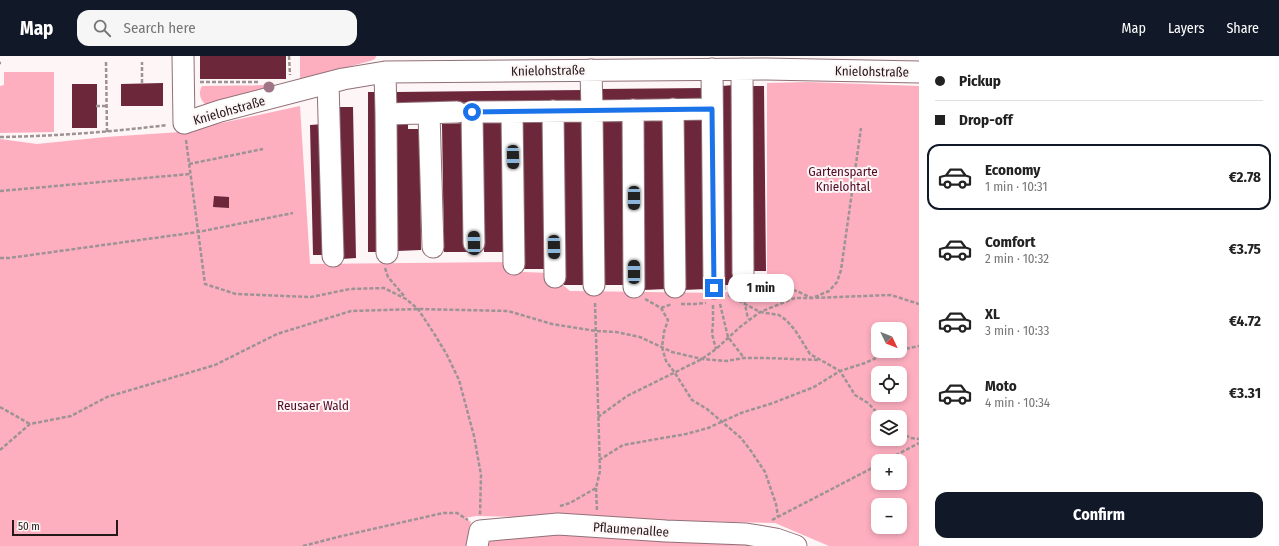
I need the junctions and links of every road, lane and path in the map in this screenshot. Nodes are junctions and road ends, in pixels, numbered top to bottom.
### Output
1 (183, 56) edge
2 (290, 56) edge
3 (106, 62) dead end
4 (142, 62) dead end
5 (800, 63) edge
6 (596, 65) edge
7 (388, 67) edge
8 (712, 69) junction
9 (742, 69) junction
10 (919, 72) edge
11 (183, 82) junction
12 (260, 82) dead end
13 (142, 83) dead end
14 (328, 83) junction
15 (292, 92) junction
16 (96, 106) dead end
17 (107, 106) junction
18 (673, 109) junction
19 (712, 109) junction
20 (592, 110) junction
21 (634, 110) junction
22 (553, 111) junction
23 (457, 112) dead end
24 (512, 112) junction
25 (428, 113) junction
26 (386, 114) junction
27 (184, 124) junction
28 (861, 128) dead end
29 (107, 133) junction
30 (0, 137) edge
31 (263, 149) dead end
32 (189, 164) junction
33 (190, 174) junction
34 (0, 191) edge
35 (294, 213) dead end
36 (198, 232) junction
37 (474, 243) dead end
38 (433, 247) dead end
39 (387, 253) joint
40 (333, 256) dead end
41 (0, 258) edge
42 (514, 264) dead end
43 (743, 273) junction
44 (555, 277) dead end
45 (594, 285) joint
46 (634, 287) joint
47 (675, 287) dead end
48 (714, 288) junction
49 (812, 298) junction
50 (406, 299) junction
51 (745, 304) junction
52 (919, 304) edge
53 (661, 308) junction
54 (418, 309) junction
55 (760, 312) junction
56 (748, 320) junction
57 (596, 331) junction
58 (728, 337) junction
59 (919, 346) edge
60 (662, 347) junction
61 (716, 349) junction
62 (907, 349) edge
63 (744, 358) junction
64 (876, 358) edge
65 (702, 359) junction
66 (820, 360) junction
67 (840, 371) junction
68 (675, 373) junction
69 (0, 407) edge
70 (874, 410) edge
71 (598, 417) junction
72 (722, 422) junction
73 (30, 424) junction
74 (907, 436) edge
75 (919, 439) edge
76 (918, 444) edge
77 (919, 448) edge
78 (0, 450) edge
79 (899, 454) edge
80 (599, 460) junction
81 (871, 469) edge
82 (554, 509) dead end
83 (778, 517) junction
84 (746, 534) junction
85 (478, 539) edge
86 (303, 546) edge
87 (796, 546) edge

1 - 11 street
2 - 15 path
3 - 17 path
4 - 13 path
5 - 9 street, Knielohstraße
5 - 10 street, Knielohstraße
6 - 7 street, Knielohstraße
6 - 8 street, Knielohstraße
6 - 20 street
7 - 14 street, Knielohstraße
7 - 26 street
8 - 9 street, Knielohstraße
8 - 19 street
9 - 43 street
11 - 12 path
11 - 27 street
14 - 15 street, Knielohstraße
14 - 40 street
15 - 27 street, Knielohstraße
16 - 17 path
17 - 29 path
18 - 19 street
18 - 21 street
18 - 47 street
19 - 48 street
20 - 21 street
20 - 22 street
20 - 45 street
21 - 46 street
22 - 24 street
22 - 44 street
23 - 25 street
24 - 37 street
24 - 42 street
25 - 26 street
25 - 38 street
26 - 39 street
27 - 29 path
27 - 32 path
28 - 49 path
29 - 30 path
31 - 32 path
32 - 33 path
33 - 34 path
33 - 36 path
35 - 36 path
36 - 41 path
36 - 50 path
39 - 50 path
43 - 49 path
43 - 51 path
45 - 57 path
46 - 53 path
48 - 51 path
48 - 58 path
49 - 52 path
49 - 55 path
50 - 54 path
51 - 55 path
51 - 56 path
53 - 60 path
53 - 61 path
54 - 57 path
54 - 73 path
54 - 85 path
55 - 56 path
55 - 66 path
56 - 58 path
57 - 60 path
57 - 71 path
58 - 61 path
58 - 63 path
59 - 62 path
60 - 65 path
60 - 68 path
61 - 65 path
63 - 65 path
63 - 66 path
64 - 67 path
65 - 68 path
66 - 67 path
67 - 70 path
67 - 72 path
68 - 71 path
68 - 72 path
69 - 73 path
71 - 80 path
72 - 80 path
72 - 83 path
73 - 78 path
74 - 75 path
76 - 77 path
76 - 79 path
80 - 82 path
81 - 83 path
83 - 84 path
84 - 85 street, Pflaumenallee
84 - 87 street, Pflaumenallee
85 - 86 path

